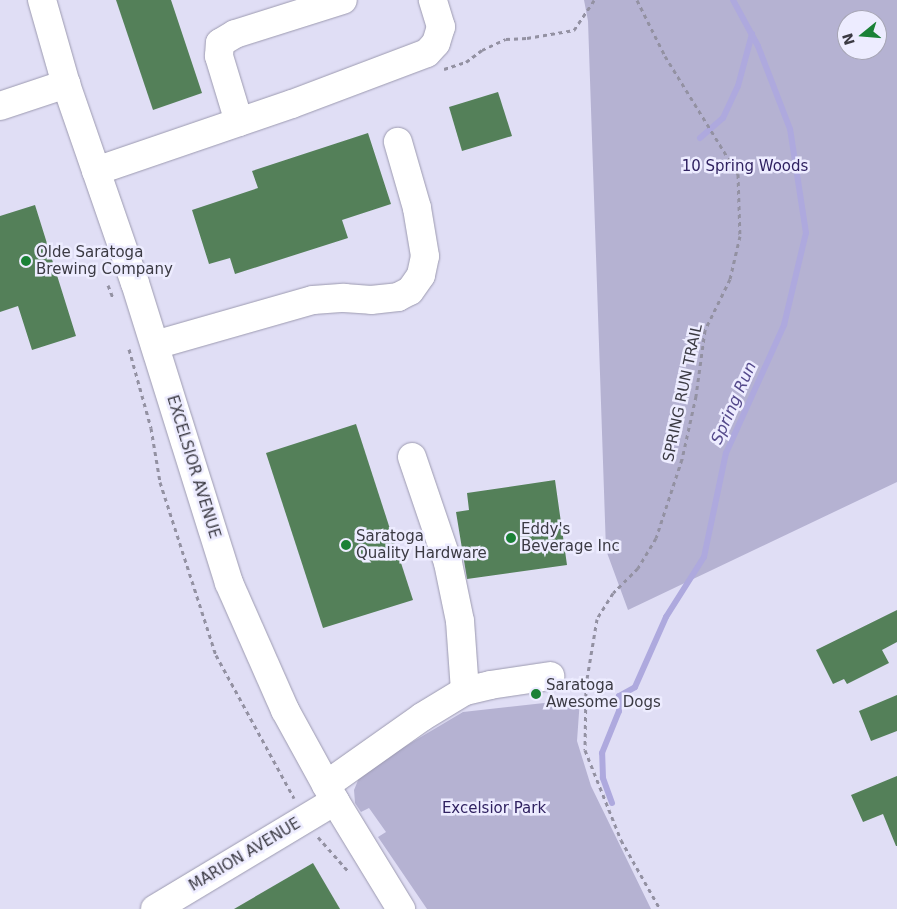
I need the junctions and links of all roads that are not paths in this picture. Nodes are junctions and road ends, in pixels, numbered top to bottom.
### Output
1 (42, 0) edge
2 (343, 0) edge
3 (433, 0) edge
4 (66, 84) junction
5 (0, 106) edge
6 (239, 122) junction
7 (398, 142) dead end
8 (96, 171) junction
9 (155, 345) junction
10 (412, 457) dead end
11 (550, 676) dead end
12 (466, 691) junction
13 (330, 793) junction
14 (167, 906) edge
15 (401, 909) edge

1 - 4 street, EXCELSIOR AVENUE
2 - 6 street
3 - 6 street
4 - 5 street
4 - 8 street, EXCELSIOR AVENUE
6 - 8 street
7 - 9 street
8 - 9 street, EXCELSIOR AVENUE
9 - 13 street, EXCELSIOR AVENUE
10 - 12 street
11 - 12 street, MARION AVENUE
12 - 13 street, MARION AVENUE
13 - 14 street, MARION AVENUE
13 - 15 street, EXCELSIOR AVENUE

